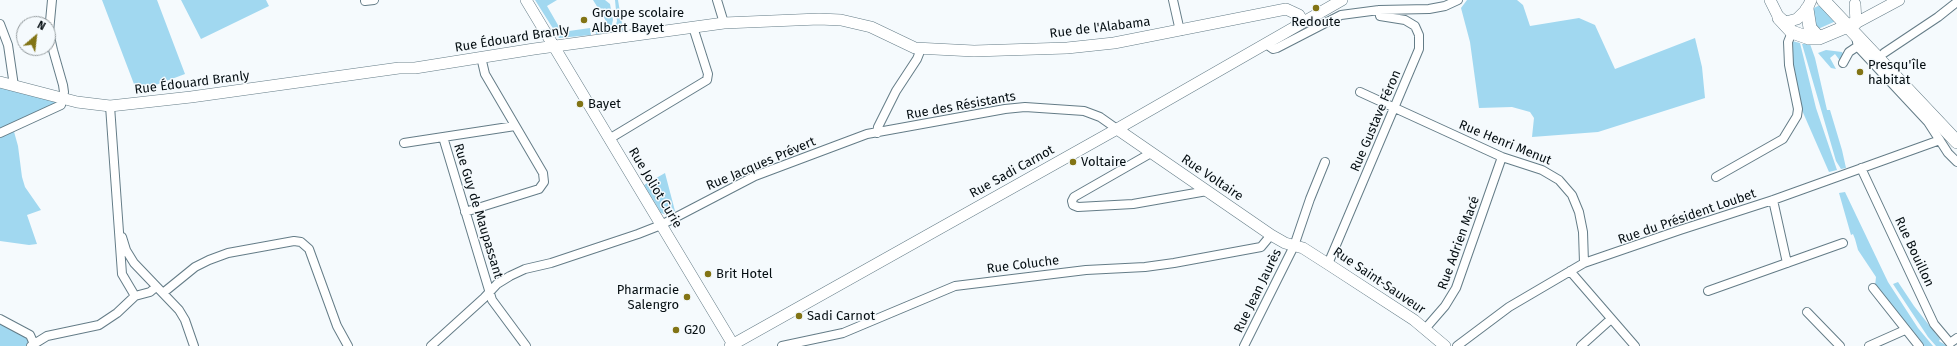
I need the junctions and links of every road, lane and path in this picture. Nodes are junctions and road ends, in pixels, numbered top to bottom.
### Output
1 (52, 0) edge
2 (374, 0) edge
3 (526, 0) edge
4 (717, 0) edge
5 (1175, 0) edge
6 (1342, 0) edge
7 (1458, 0) edge
8 (1770, 0) edge
9 (1823, 0) edge
10 (1834, 0) edge
11 (1899, 0) edge
12 (365, 1) dead end
13 (1854, 2) edge
14 (1957, 2) edge
15 (1809, 5) edge
16 (1379, 10) junction
17 (1876, 13) junction
18 (1779, 18) junction
19 (1303, 22) junction
20 (0, 24) edge
21 (724, 24) junction
22 (693, 27) junction
23 (1180, 31) junction
24 (1792, 32) junction
25 (1856, 34) junction
26 (1819, 38) junction
27 (1266, 44) junction
28 (554, 47) junction
29 (921, 49) junction
30 (938, 50) joint
31 (1884, 53) junction
32 (482, 57) junction
33 (1843, 63) dead end
34 (0, 82) edge
35 (14, 86) junction
36 (1360, 92) dead end
37 (63, 99) junction
38 (110, 106) junction
39 (1395, 108) junction
40 (515, 126) junction
41 (1117, 129) junction
42 (1957, 130) edge
43 (0, 133) edge
44 (877, 133) junction
45 (443, 137) junction
46 (609, 139) junction
47 (1940, 140) junction
48 (1957, 142) edge
49 (404, 143) dead end
50 (1151, 153) junction
51 (1502, 157) junction
52 (1325, 162) dead end
53 (1957, 162) edge
54 (1861, 168) junction
55 (1716, 177) dead end
56 (1207, 191) junction
57 (1773, 200) junction
58 (465, 212) junction
59 (661, 225) junction
60 (119, 227) junction
61 (1271, 235) junction
62 (1843, 243) dead end
63 (1294, 246) junction
64 (1584, 263) junction
65 (1787, 263) junction
66 (1328, 264) junction
67 (1570, 271) junction
68 (1874, 288) dead end
69 (160, 290) junction
70 (1708, 291) dead end
71 (489, 292) junction
72 (135, 296) junction
73 (1807, 312) dead end
74 (0, 319) edge
75 (1611, 319) junction
76 (1425, 329) junction
77 (1906, 330) junction
78 (1954, 340) edge
79 (33, 345) edge
80 (732, 345) edge
81 (194, 346) edge
82 (348, 346) edge
83 (431, 346) edge
84 (526, 346) edge
85 (782, 346) edge
86 (1244, 346) edge
87 (1445, 346) edge
88 (1457, 346) edge
89 (1581, 346) edge
90 (1635, 346) edge
91 (1840, 346) edge
92 (1869, 346) edge
93 (1919, 346) edge

1 - 37 street
2 - 12 street
3 - 28 street, Rue Joliot Curie
4 - 21 street
5 - 23 street
6 - 19 street, Rue Sadi Carnot
7 - 16 street
8 - 18 street
9 - 25 main road
10 - 25 main road
11 - 17 street
13 - 17 street
13 - 25 street
14 - 31 street
15 - 18 street
15 - 26 main road
16 - 27 street
16 - 39 street, Rue Gustave Féron
17 - 25 street
18 - 24 main road
19 - 23 street, Rue de l'Alabama
19 - 27 street, Rue Sadi Carnot
20 - 35 street
21 - 22 street, Rue Édouard Branly
21 - 29 street, Rue Édouard Branly
22 - 28 street, Rue Édouard Branly
22 - 46 street
23 - 30 street, Rue de l'Alabama
24 - 26 main road
24 - 55 street
25 - 26 main road
25 - 31 main road
25 - 33 street
25 - 47 street
25 - 48 main road
27 - 41 street, Rue Sadi Carnot
28 - 32 street, Rue Édouard Branly
28 - 46 street, Rue Joliot Curie
29 - 30 street, Rue Édouard Branly
29 - 44 street
31 - 42 main road
32 - 38 street, Rue Édouard Branly
32 - 40 street
34 - 35 street, Rue Édouard Branly
35 - 37 street, Rue Édouard Branly
36 - 39 street, Rue Henri Menut
37 - 38 street, Rue Édouard Branly
37 - 43 street
38 - 60 street
39 - 51 street, Rue Henri Menut
39 - 66 street, Rue Gustave Féron
40 - 45 street
40 - 58 street
41 - 44 street, Rue des Résistants
41 - 50 street, Rue Voltaire
41 - 80 street, Rue Sadi Carnot
44 - 59 street, Rue Jacques Prévert
45 - 49 street
45 - 58 street, Rue Guy de Maupassant
46 - 59 street, Rue Joliot Curie
47 - 53 street
47 - 54 street, Rue du Président Loubet
50 - 56 street, Rue Voltaire
50 - 56 street
51 - 64 street, Rue Henri Menut
51 - 76 street, Rue Adrien Macé
52 - 63 street, Rue Jean Jaurès
54 - 57 street, Rue du Président Loubet
54 - 78 street, Rue Bouillon
56 - 61 street, Rue Voltaire
57 - 64 street, Rue du Président Loubet
57 - 65 street
58 - 71 street, Rue Guy de Maupassant
59 - 71 street, Rue Jacques Prévert
59 - 80 street, Rue Joliot Curie
60 - 69 street
60 - 72 street
61 - 63 street, Rue Voltaire
61 - 85 street, Rue Coluche
62 - 65 street
63 - 66 street, Rue Saint-Sauveur
63 - 86 street, Rue Jean Jaurès
64 - 67 street, Rue du Président Loubet
65 - 70 street
66 - 76 street, Rue Saint-Sauveur
67 - 75 street
67 - 88 street, Rue du Président Loubet
68 - 77 street
69 - 72 street
69 - 81 street
69 - 82 street
71 - 83 street, Rue Jacques Prévert
71 - 84 street, Rue Guy de Maupassant
72 - 79 street
73 - 91 street
74 - 79 street
75 - 89 street
75 - 90 street
76 - 87 street, Rue Saint-Sauveur
77 - 92 street
77 - 93 street

